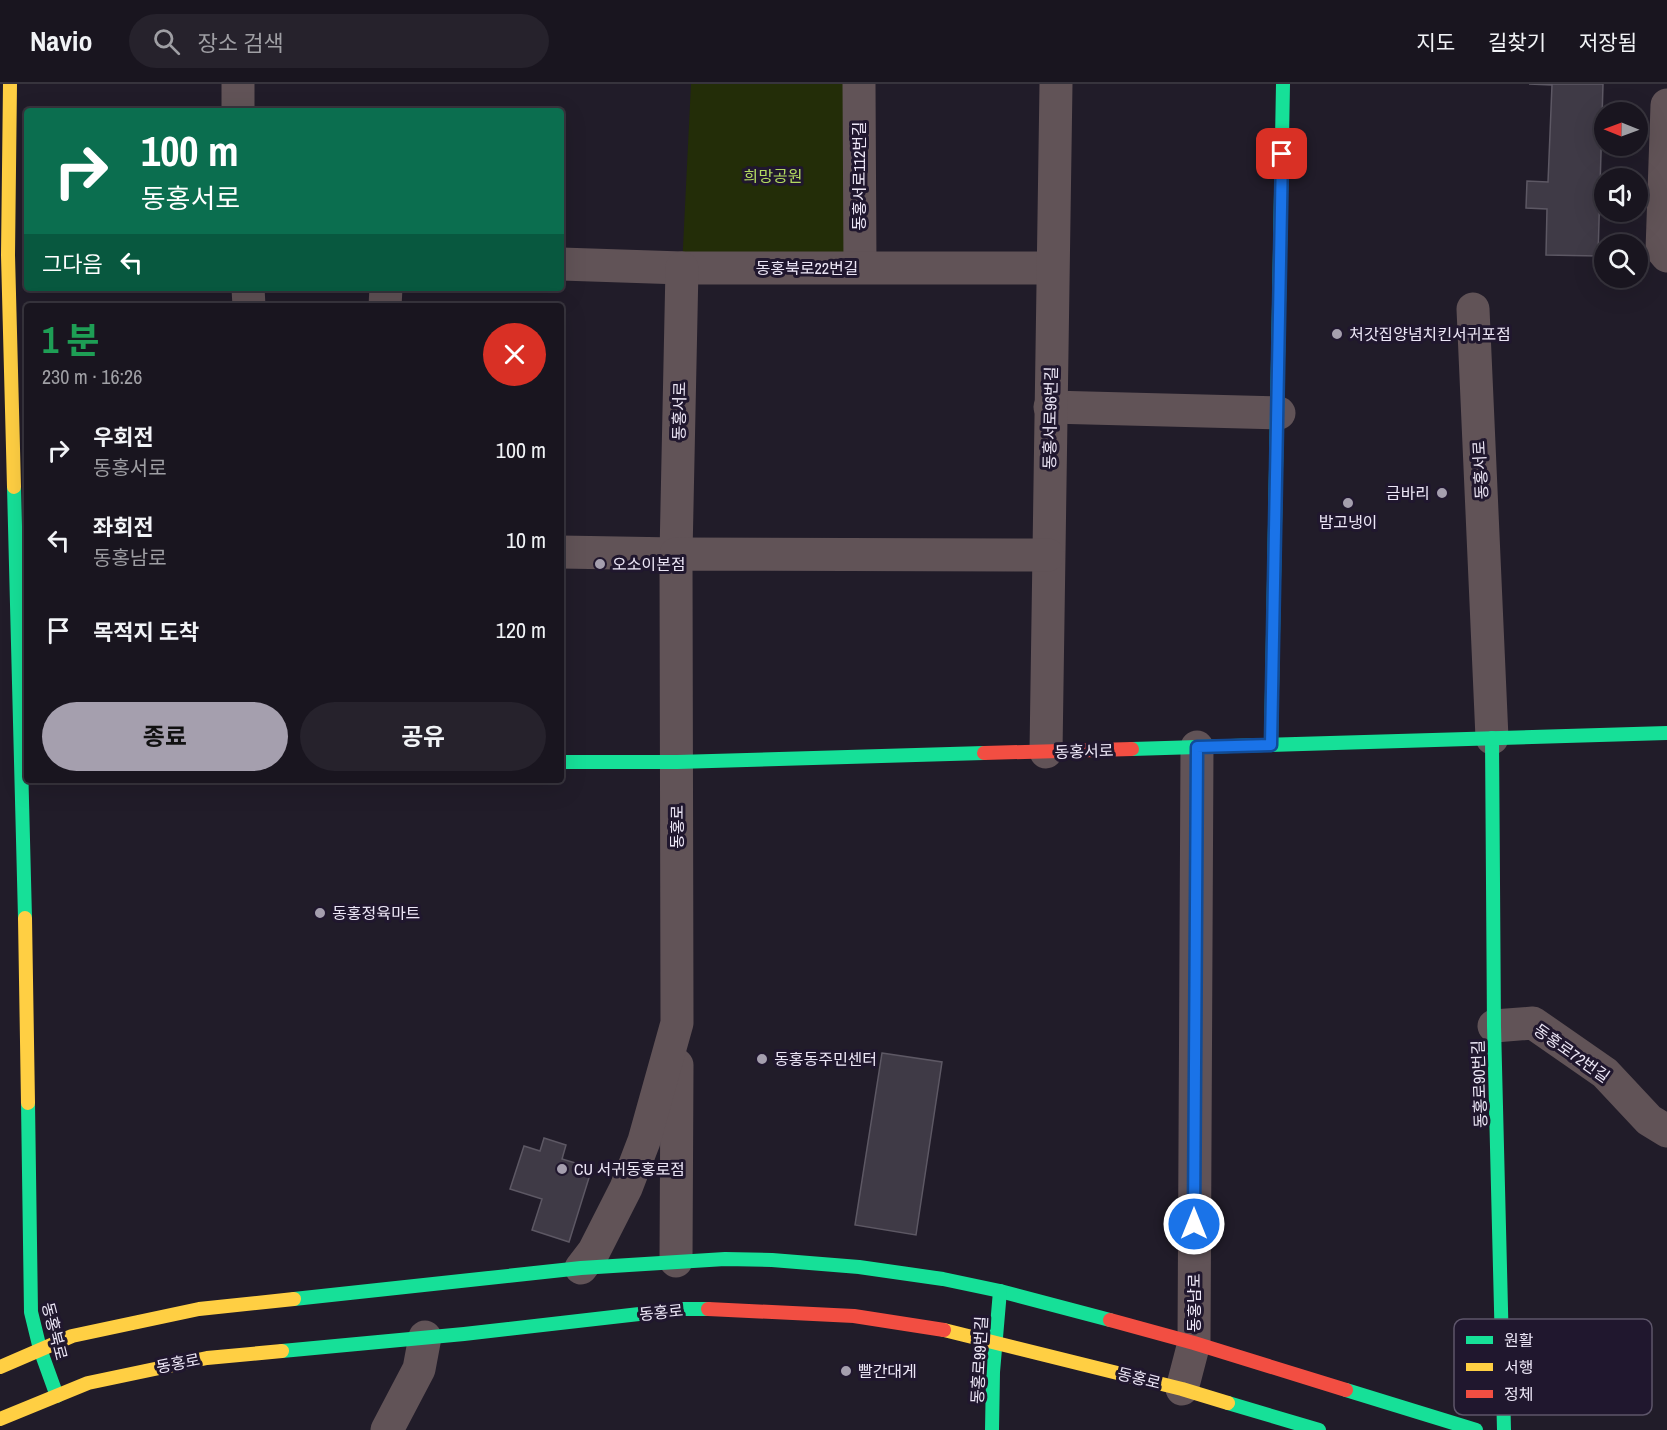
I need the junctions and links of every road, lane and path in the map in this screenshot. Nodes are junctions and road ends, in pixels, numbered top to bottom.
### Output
1 (10, 84) edge
2 (238, 84) edge
3 (859, 84) edge
4 (1056, 84) edge
5 (1283, 84) edge
6 (1667, 105) edge
7 (238, 108) edge
8 (18, 255) edge
9 (1667, 256) edge
10 (564, 264) edge
11 (860, 267) junction
12 (682, 268) junction
13 (1052, 268) junction
14 (1473, 309) dead end
15 (1050, 407) junction
16 (1279, 413) junction
17 (564, 552) edge
18 (676, 554) junction
19 (1048, 555) junction
20 (1667, 733) edge
21 (1492, 738) junction
22 (1271, 745) junction
23 (1197, 747) junction
24 (1046, 752) junction
25 (24, 761) edge
26 (564, 762) edge
27 (677, 762) junction
28 (24, 783) edge
29 (677, 1023) junction
30 (1494, 1026) junction
31 (1667, 1131) edge
32 (676, 1262) junction
33 (581, 1268) junction
34 (1000, 1292) junction
35 (1501, 1319) edge
36 (425, 1337) junction
37 (995, 1343) junction
38 (1194, 1343) junction
39 (40, 1349) junction
40 (0, 1367) edge
41 (1182, 1389) junction
42 (57, 1396) junction
43 (1504, 1415) edge
44 (0, 1419) edge
45 (387, 1430) edge
46 (992, 1430) edge
47 (1319, 1430) edge
48 (1476, 1430) edge
49 (1504, 1430) edge

1 - 8 street, 동홍북로
2 - 7 street
3 - 11 street, 동홍서로112번길
4 - 13 street, 동홍서로96번길
5 - 16 street
6 - 9 street
8 - 25 street, 동홍북로
10 - 12 street, 동홍북로22번길
11 - 12 street, 동홍북로22번길
11 - 13 street, 동홍북로22번길
12 - 18 street, 동홍서로
13 - 15 street, 동홍서로96번길
14 - 21 street, 동홍서로
15 - 16 street
15 - 19 street, 동홍서로96번길
16 - 22 street
17 - 18 street
18 - 19 street
18 - 27 street, 동홍서로
19 - 24 street, 동홍서로96번길
20 - 21 street, 동홍서로
21 - 22 street, 동홍서로
21 - 30 street, 동홍로90번길
22 - 23 street, 동홍서로
23 - 24 street, 동홍서로
23 - 38 street, 동홍남로
24 - 27 street, 동홍서로
26 - 27 street, 동홍서로
27 - 29 street, 동홍로
28 - 39 street, 동홍북로
29 - 32 street
29 - 33 street, 동홍로
30 - 31 street, 동홍로72번길
30 - 35 street, 동홍로90번길
32 - 33 street
32 - 34 street
33 - 39 street
34 - 37 street, 동홍로99번길
34 - 38 street
36 - 37 street, 동홍로
36 - 42 street, 동홍로
36 - 45 street
37 - 41 street, 동홍로
37 - 46 street, 동홍로99번길
38 - 41 street, 동홍남로
38 - 48 street
39 - 40 street
39 - 42 street, 동홍북로
41 - 47 street, 동홍로
42 - 44 street, 동홍로
43 - 49 street, 동홍로90번길

